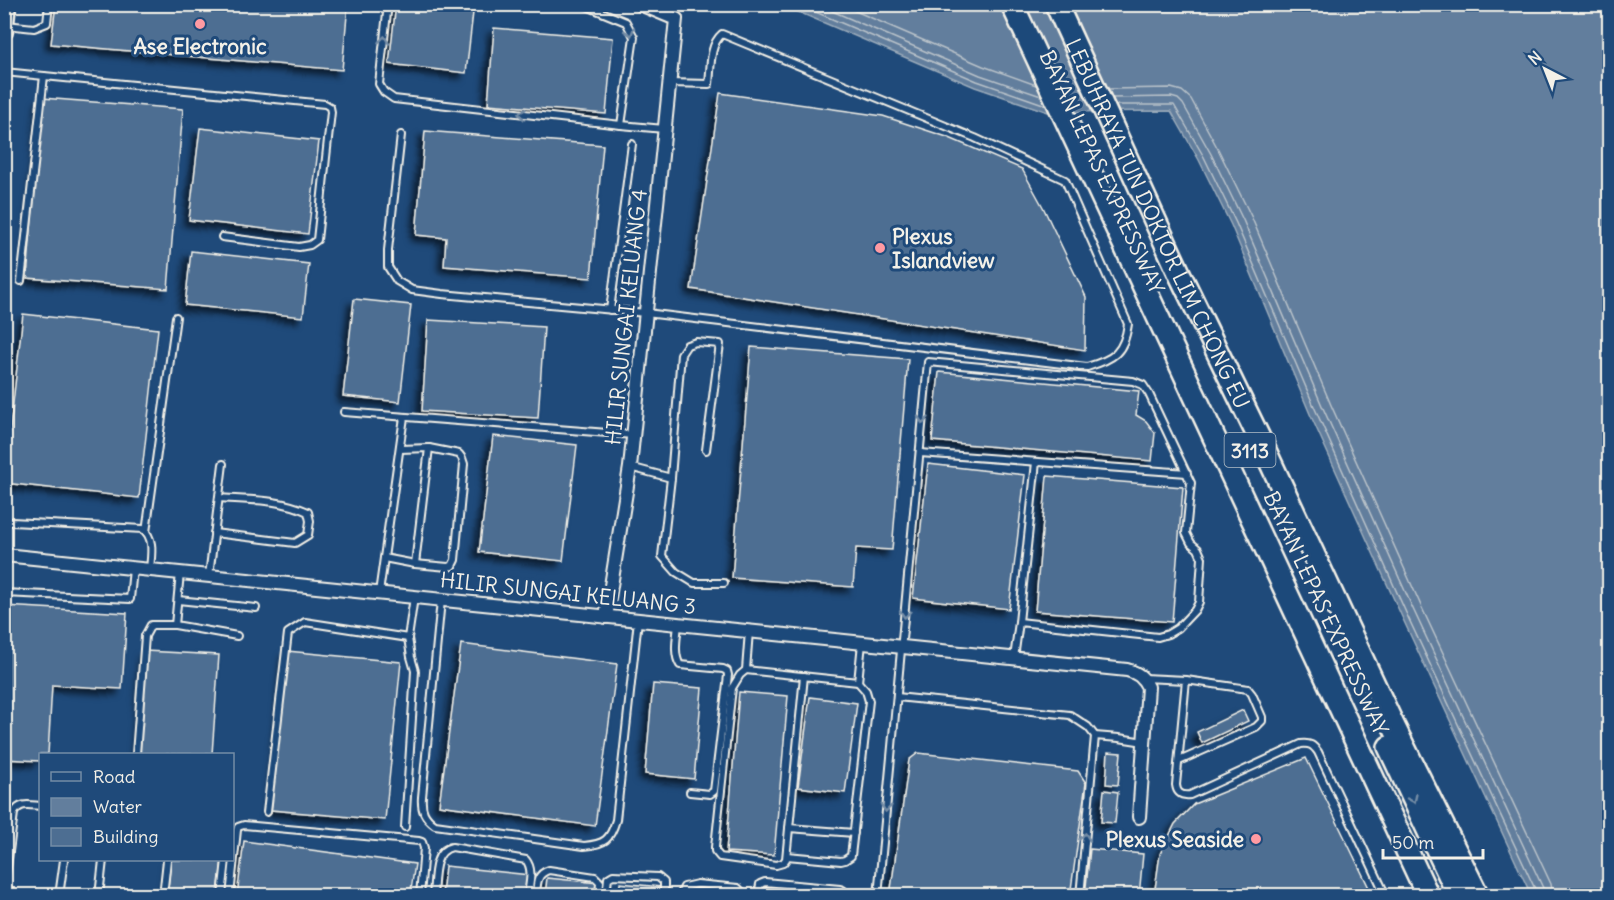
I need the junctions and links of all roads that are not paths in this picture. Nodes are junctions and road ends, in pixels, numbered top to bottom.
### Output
1 (7, 4) edge
2 (49, 4) edge
3 (388, 4) edge
4 (582, 4) edge
5 (640, 4) edge
6 (1012, 4) edge
7 (1023, 4) edge
8 (1042, 4) edge
9 (1056, 4) edge
10 (5, 25) edge
11 (4, 31) edge
12 (4, 72) edge
13 (44, 76) junction
14 (669, 82) junction
15 (621, 125) junction
16 (664, 129) junction
17 (400, 135) dead end
18 (632, 144) dead end
19 (222, 237) dead end
20 (21, 281) dead end
21 (610, 310) junction
22 (646, 313) junction
23 (176, 317) dead end
24 (344, 412) dead end
25 (404, 417) junction
26 (633, 435) junction
27 (429, 448) junction
28 (400, 449) junction
29 (706, 450) dead end
30 (920, 453) junction
31 (1036, 462) junction
32 (223, 464) dead end
33 (630, 466) junction
34 (1187, 474) junction
35 (671, 478) junction
36 (219, 498) junction
37 (4, 520) edge
38 (146, 532) junction
39 (214, 533) junction
40 (4, 555) edge
41 (384, 558) junction
42 (415, 564) junction
43 (134, 569) junction
44 (150, 570) junction
45 (180, 573) junction
46 (209, 576) junction
47 (724, 583) dead end
48 (4, 593) edge
49 (378, 594) junction
50 (414, 597) junction
51 (177, 600) junction
52 (441, 600) junction
53 (256, 608) dead end
54 (606, 617) junction
55 (638, 620) junction
56 (1019, 622) junction
57 (678, 624) junction
58 (175, 625) junction
59 (749, 631) junction
60 (237, 636) dead end
61 (408, 638) junction
62 (862, 643) junction
63 (902, 647) junction
64 (1014, 658) junction
65 (746, 670) junction
66 (804, 676) junction
67 (1143, 678) junction
68 (1186, 680) junction
69 (858, 682) junction
70 (897, 697) junction
71 (1095, 736) junction
72 (1144, 742) junction
73 (136, 753) edge
74 (1179, 761) junction
75 (690, 792) dead end
76 (39, 806) edge
77 (267, 812) dead end
78 (1138, 817) dead end
79 (405, 827) dead end
80 (789, 828) junction
81 (854, 833) junction
82 (787, 856) junction
83 (234, 858) edge
84 (64, 861) edge
85 (103, 861) edge
86 (167, 861) edge
87 (226, 861) edge
88 (234, 861) edge
89 (4, 890) edge
90 (59, 896) edge
91 (99, 896) edge
92 (163, 896) edge
93 (222, 896) edge
94 (230, 896) edge
95 (420, 896) edge
96 (433, 896) edge
97 (528, 896) edge
98 (536, 896) edge
99 (599, 896) edge
100 (606, 896) edge
101 (664, 896) edge
102 (680, 896) edge
103 (746, 896) edge
104 (758, 896) edge
105 (846, 896) edge
106 (878, 896) edge
107 (1080, 896) edge
108 (1386, 896) edge
109 (1428, 896) edge
110 (1439, 896) edge
111 (1459, 896) edge
112 (1478, 896) edge

1 - 10 street
2 - 10 lane
15 -> 3 lane
4 -> 15 lane
5 - 14 street, HILIR SUNGAI KELUANG 4
6 - 109 highway, LEBUHRAYA TUN DOKTOR LIM CHONG EU / 3113
7 - 110 highway, BAYAN LEPAS EXPRESSWAY / 3113
8 -> 111 highway, BAYAN LEPAS EXPRESSWAY / 3113
9 - 112 highway, LEBUHRAYA TUN DOKTOR LIM CHONG EU / 3113
10 - 11 street
12 - 13 lane
13 - 19 lane
13 - 20 lane
14 - 16 street, HILIR SUNGAI KELUANG 4
14 - 22 lane
15 - 16 lane
16 - 22 street, HILIR SUNGAI KELUANG 4
17 - 21 lane
18 - 21 lane
21 - 22 lane
22 - 26 street, HILIR SUNGAI KELUANG 4
23 - 38 lane
24 - 25 lane
25 - 26 lane
25 - 28 lane
26 - 33 street, HILIR SUNGAI KELUANG 4
27 - 28 lane
27 - 42 lane
27 - 42 lane
28 - 41 lane
29 - 35 lane
30 - 31 lane
34 -> 30 lane
30 -> 63 lane
31 - 34 lane
31 - 56 lane
32 - 36 lane
33 - 35 lane
33 - 54 street, HILIR SUNGAI KELUANG 4
34 - 56 lane
35 - 47 lane
36 - 39 lane
36 - 39 lane
37 - 38 lane
38 - 44 lane
39 - 46 lane
40 - 43 street, HILIR SUNGAI KELUANG 3
41 - 42 lane
41 - 49 lane
43 - 44 street, HILIR SUNGAI KELUANG 3
43 - 48 lane
44 - 45 street, HILIR SUNGAI KELUANG 3
45 - 46 street, HILIR SUNGAI KELUANG 3
45 - 51 lane
46 - 49 street, HILIR SUNGAI KELUANG 3
49 - 50 street, HILIR SUNGAI KELUANG 3
50 - 52 street, HILIR SUNGAI KELUANG 3
50 - 61 lane
51 - 53 lane
51 - 58 lane
52 - 54 street, HILIR SUNGAI KELUANG 3
52 - 55 lane
54 - 55 street, HILIR SUNGAI KELUANG 3
55 - 57 street, HILIR SUNGAI KELUANG 3
56 - 64 lane
57 - 59 street, HILIR SUNGAI KELUANG 3
57 - 75 lane
58 - 60 lane
58 - 73 lane
59 - 62 street, HILIR SUNGAI KELUANG 3
59 - 65 lane
61 - 77 lane
61 - 79 lane
62 - 63 street, HILIR SUNGAI KELUANG 3
62 - 69 lane
63 - 64 street, HILIR SUNGAI KELUANG 3
63 - 70 lane
64 - 67 street, HILIR SUNGAI KELUANG 3
65 - 66 lane
65 - 82 lane
66 - 69 lane
66 - 80 lane
67 - 68 lane
67 - 72 street
68 - 74 lane
68 - 74 lane
69 - 81 lane
70 - 71 lane
70 -> 106 lane
71 - 72 lane
107 -> 71 lane
72 - 78 street
74 - 108 lane
76 - 89 lane
80 - 81 lane
80 - 82 lane
81 - 82 lane
83 - 95 lane
84 - 90 lane
85 - 91 lane
86 - 92 lane
87 - 93 lane
88 - 94 lane
96 - 97 lane
98 - 99 lane
100 - 101 lane
102 - 103 lane
104 - 105 lane

